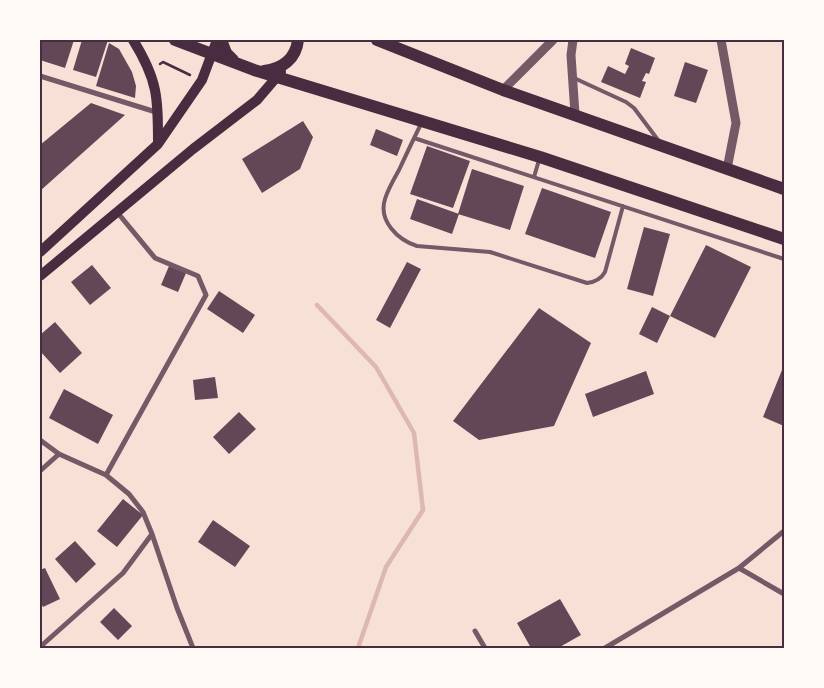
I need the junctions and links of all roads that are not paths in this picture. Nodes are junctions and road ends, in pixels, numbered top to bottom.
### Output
1 (133, 40) edge
2 (175, 40) edge
3 (219, 40) edge
4 (377, 40) edge
5 (553, 40) edge
6 (573, 40) edge
7 (721, 40) edge
8 (297, 46) edge
9 (212, 53) junction
10 (233, 60) junction
11 (254, 70) junction
12 (40, 76) edge
13 (278, 76) junction
14 (572, 77) junction
15 (503, 90) junction
16 (159, 113) junction
17 (575, 114) junction
18 (423, 120) junction
19 (414, 138) junction
20 (158, 144) junction
21 (662, 146) junction
22 (540, 157) junction
23 (727, 169) junction
24 (534, 177) junction
25 (784, 189) edge
26 (623, 206) junction
27 (117, 212) junction
28 (784, 238) edge
29 (42, 246) edge
30 (784, 259) edge
31 (40, 276) edge
32 (40, 440) edge
33 (59, 454) junction
34 (40, 471) edge
35 (106, 475) junction
36 (784, 532) edge
37 (152, 534) junction
38 (739, 568) junction
39 (784, 594) edge
40 (475, 632) dead end
41 (40, 646) edge
42 (193, 648) edge
43 (485, 648) edge
44 (605, 648) edge

1 - 16 main road
2 - 9 highway
3 - 9 main road
3 - 10 highway
4 - 15 highway
5 - 15 street
6 - 14 street
7 - 23 street
8 - 11 highway
8 - 13 main road
9 - 10 highway
9 - 20 main road
10 - 11 highway
11 - 13 highway
12 - 16 street
13 - 18 highway
13 - 27 main road
14 - 17 street
14 - 21 lane
15 - 17 highway
16 - 20 main road
17 - 21 highway
18 - 19 lane
18 - 22 highway
19 - 24 lane
19 - 26 lane
20 - 29 main road
21 - 23 highway
22 - 24 lane
22 - 28 highway
23 - 25 highway
24 - 26 lane
26 - 30 lane
27 - 31 main road
27 - 35 street
32 - 33 street
33 - 34 street
33 - 35 street
35 - 37 street
36 - 38 street
37 - 41 street
37 - 42 street
38 - 39 street
38 - 44 street
40 - 43 street

